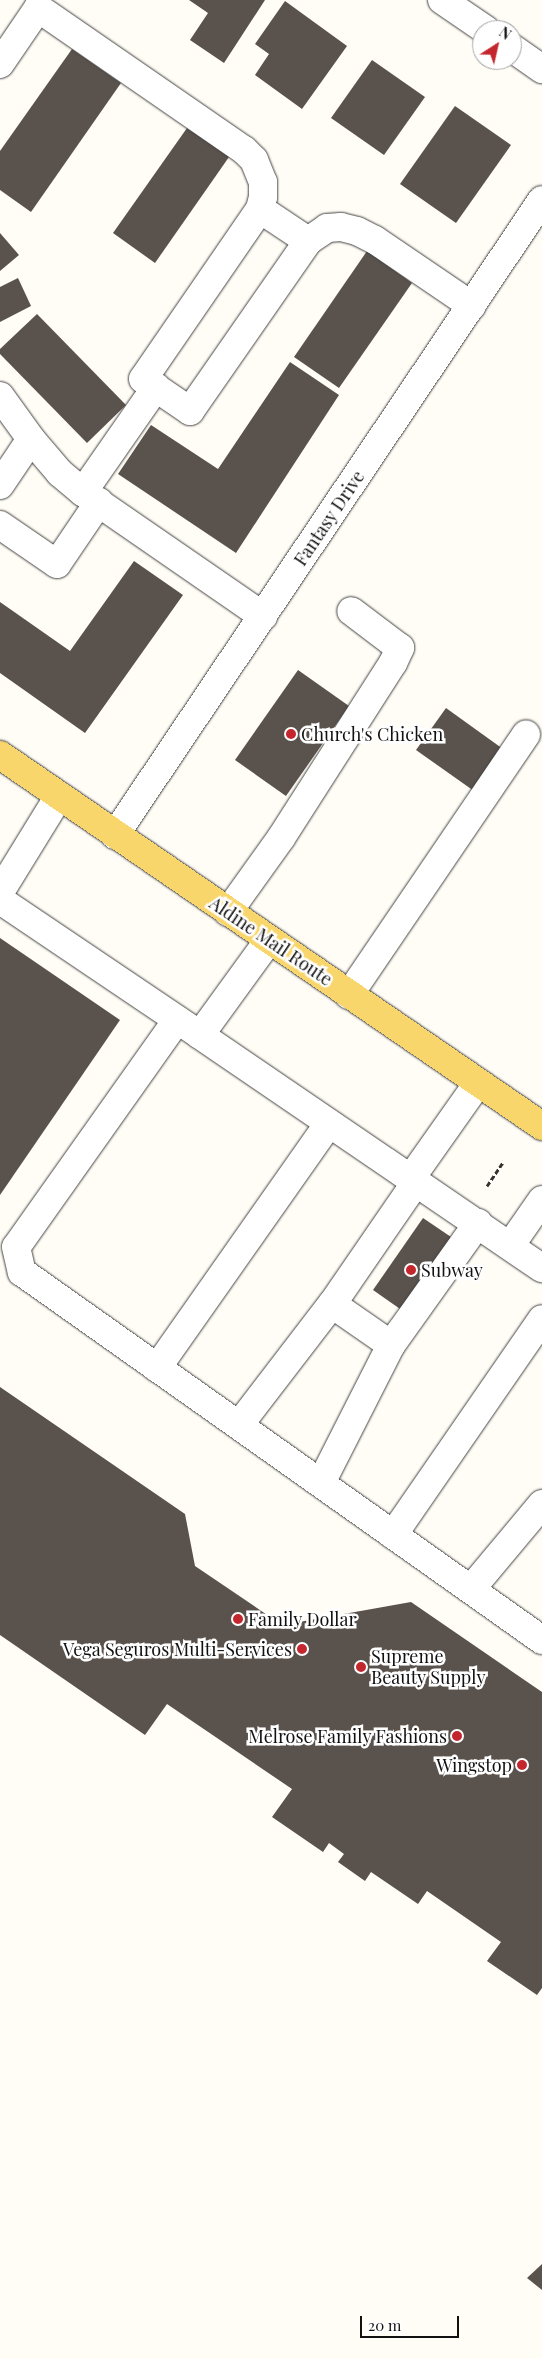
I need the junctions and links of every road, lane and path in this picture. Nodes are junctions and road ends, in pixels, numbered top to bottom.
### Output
1 (442, 0) edge
2 (472, 20) edge
3 (522, 55) edge
4 (0, 64) edge
5 (542, 69) edge
6 (542, 200) edge
7 (260, 208) junction
8 (308, 241) junction
9 (472, 306) junction
10 (156, 387) junction
11 (0, 396) edge
12 (31, 440) junction
13 (0, 486) edge
14 (91, 497) junction
15 (0, 525) edge
16 (351, 611) dead end
17 (263, 616) junction
18 (526, 735) dead end
19 (1, 759) edge
20 (58, 796) junction
21 (115, 835) junction
22 (0, 892) edge
23 (0, 900) edge
24 (228, 912) junction
25 (269, 940) junction
26 (349, 995) junction
27 (177, 1020) junction
28 (200, 1035) junction
29 (478, 1083) junction
30 (329, 1123) junction
31 (542, 1126) edge
32 (504, 1161) dead end
33 (414, 1180) junction
34 (487, 1186) dead end
35 (542, 1200) edge
36 (478, 1223) junction
37 (510, 1246) junction
38 (542, 1268) edge
39 (332, 1304) junction
40 (542, 1319) edge
41 (391, 1345) junction
42 (157, 1368) junction
43 (239, 1425) junction
44 (321, 1483) junction
45 (542, 1504) edge
46 (394, 1535) junction
47 (470, 1589) junction
48 (542, 1640) edge

1 - 2 street
3 - 5 street
4 - 7 street
6 - 9 street, Fantasy Drive
7 - 8 street
7 - 10 street
8 - 9 street
8 - 10 street
9 - 17 street, Fantasy Drive
10 - 14 street
11 - 12 street
12 - 13 street
12 - 14 street
14 - 15 street
14 - 17 street
16 - 24 street
17 - 21 street, Fantasy Drive
18 - 26 street
19 - 20 main road, Aldine Mail Route
20 - 21 main road, Aldine Mail Route
20 - 22 street
21 - 24 main road, Aldine Mail Route
23 - 27 street
24 - 25 main road, Aldine Mail Route
25 - 26 main road, Aldine Mail Route
25 - 28 street
26 - 29 main road, Aldine Mail Route
27 - 28 street
27 - 42 street
28 - 30 street
29 - 31 main road, Aldine Mail Route
29 - 33 street
30 - 33 street
30 - 42 street
32 - 34 path
33 - 36 street
33 - 39 street
35 - 37 street
36 - 37 street
36 - 41 street
37 - 38 street
39 - 41 street
39 - 43 street
40 - 46 street
41 - 44 street
42 - 43 street
43 - 44 street
44 - 46 street
45 - 47 street
46 - 47 street
47 - 48 street

